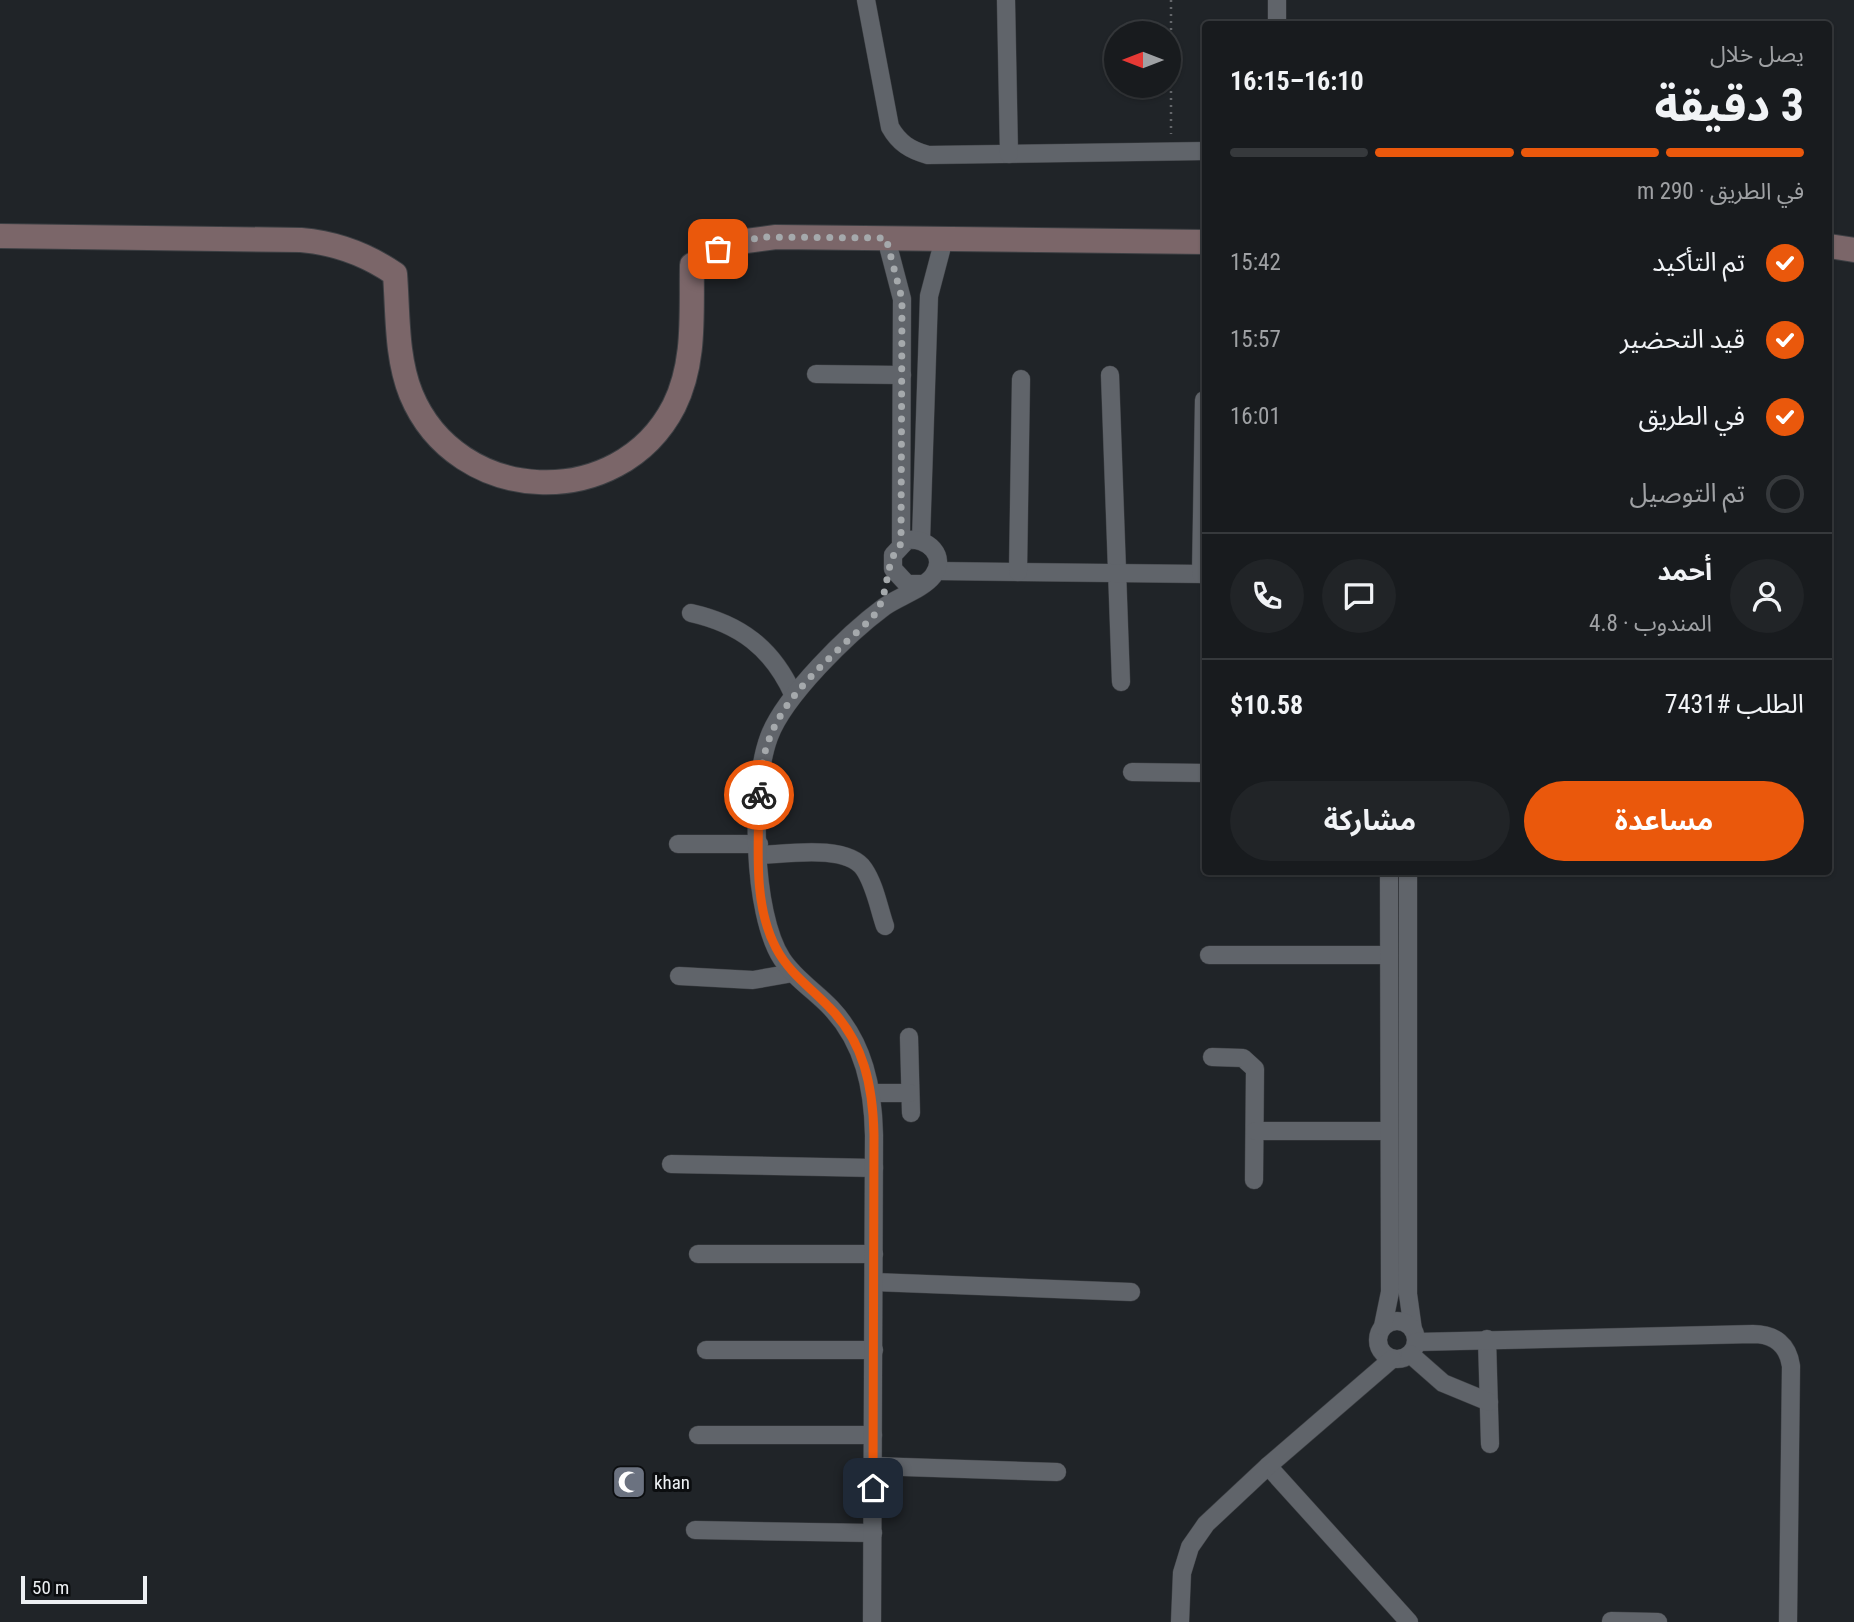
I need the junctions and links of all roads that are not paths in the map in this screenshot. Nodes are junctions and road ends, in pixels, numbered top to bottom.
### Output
1 (866, 0) edge
2 (1006, 0) edge
3 (1277, 0) edge
4 (1277, 21) edge
5 (1202, 151) edge
6 (1009, 154) junction
7 (0, 236) edge
8 (886, 238) junction
9 (944, 239) junction
10 (1202, 242) edge
11 (1832, 246) edge
12 (1854, 250) edge
13 (902, 313) junction
14 (927, 315) junction
15 (816, 374) dead end
16 (902, 375) junction
17 (1110, 375) dead end
18 (1021, 379) dead end
19 (921, 540) junction
20 (901, 544) junction
21 (892, 562) junction
22 (936, 571) junction
23 (1018, 572) junction
24 (1117, 573) junction
25 (1202, 574) edge
26 (921, 584) junction
27 (691, 613) dead end
28 (875, 614) junction
29 (1121, 682) dead end
30 (793, 694) junction
31 (1132, 772) dead end
32 (1202, 773) edge
33 (678, 844) dead end
34 (759, 849) junction
35 (1389, 875) edge
36 (1408, 875) edge
37 (885, 926) dead end
38 (1209, 955) dead end
39 (1389, 955) junction
40 (793, 973) junction
41 (679, 976) dead end
42 (909, 1037) dead end
43 (1389, 1042) junction
44 (1407, 1043) junction
45 (1212, 1057) dead end
46 (871, 1093) junction
47 (910, 1093) junction
48 (911, 1112) dead end
49 (1255, 1130) junction
50 (1388, 1131) junction
51 (671, 1164) dead end
52 (874, 1168) junction
53 (1254, 1180) dead end
54 (698, 1254) dead end
55 (874, 1254) junction
56 (874, 1282) junction
57 (1130, 1292) dead end
58 (1383, 1326) junction
59 (1488, 1339) junction
60 (1413, 1342) junction
61 (706, 1350) dead end
62 (874, 1350) junction
63 (1392, 1359) junction
64 (1489, 1402) junction
65 (698, 1436) dead end
66 (873, 1436) junction
67 (1490, 1444) dead end
68 (1268, 1465) junction
69 (873, 1466) junction
70 (1057, 1472) dead end
71 (695, 1530) dead end
72 (873, 1533) junction
73 (1611, 1621) edge
74 (872, 1622) edge
75 (1180, 1622) edge
76 (1409, 1622) edge
77 (1658, 1622) edge
78 (1788, 1622) edge

1 - 6 street
2 - 6 street
3 - 4 street
5 - 6 street
7 - 8 street
8 - 9 street
8 - 13 street
9 - 10 street
9 - 14 street
11 - 12 street
13 - 14 street
13 - 16 street
14 - 19 street
15 - 16 street
16 - 20 street
17 - 24 street
18 - 23 street
19 - 20 street
19 - 22 street
20 - 21 street
21 - 26 street
21 - 28 street
22 - 23 street
22 - 26 street
23 - 24 street
24 - 25 street
24 - 29 street
26 - 28 street
27 - 30 street
28 - 30 street
30 - 34 street
31 - 32 street
33 - 34 street
34 - 37 street
34 - 40 street
35 - 39 street
36 - 44 street
38 - 39 street
39 - 43 street
40 - 41 street
40 - 46 street
42 - 47 street
43 - 44 street
43 - 50 street
44 - 60 street
45 - 49 street
46 - 47 street
46 - 52 street
47 - 48 street
49 - 50 street
49 - 53 street
50 - 58 street
51 - 52 street
52 - 55 street
54 - 55 street
55 - 56 street
56 - 57 street
56 - 62 street
58 - 60 street
58 - 63 street
59 - 60 street
59 - 64 street
59 - 78 street
60 - 63 street
60 - 64 street
61 - 62 street
62 - 66 street
63 - 68 street
64 - 67 street
65 - 66 street
66 - 69 street
68 - 75 street
68 - 76 street
69 - 70 street
69 - 72 street
71 - 72 street
72 - 74 street
73 - 77 street

